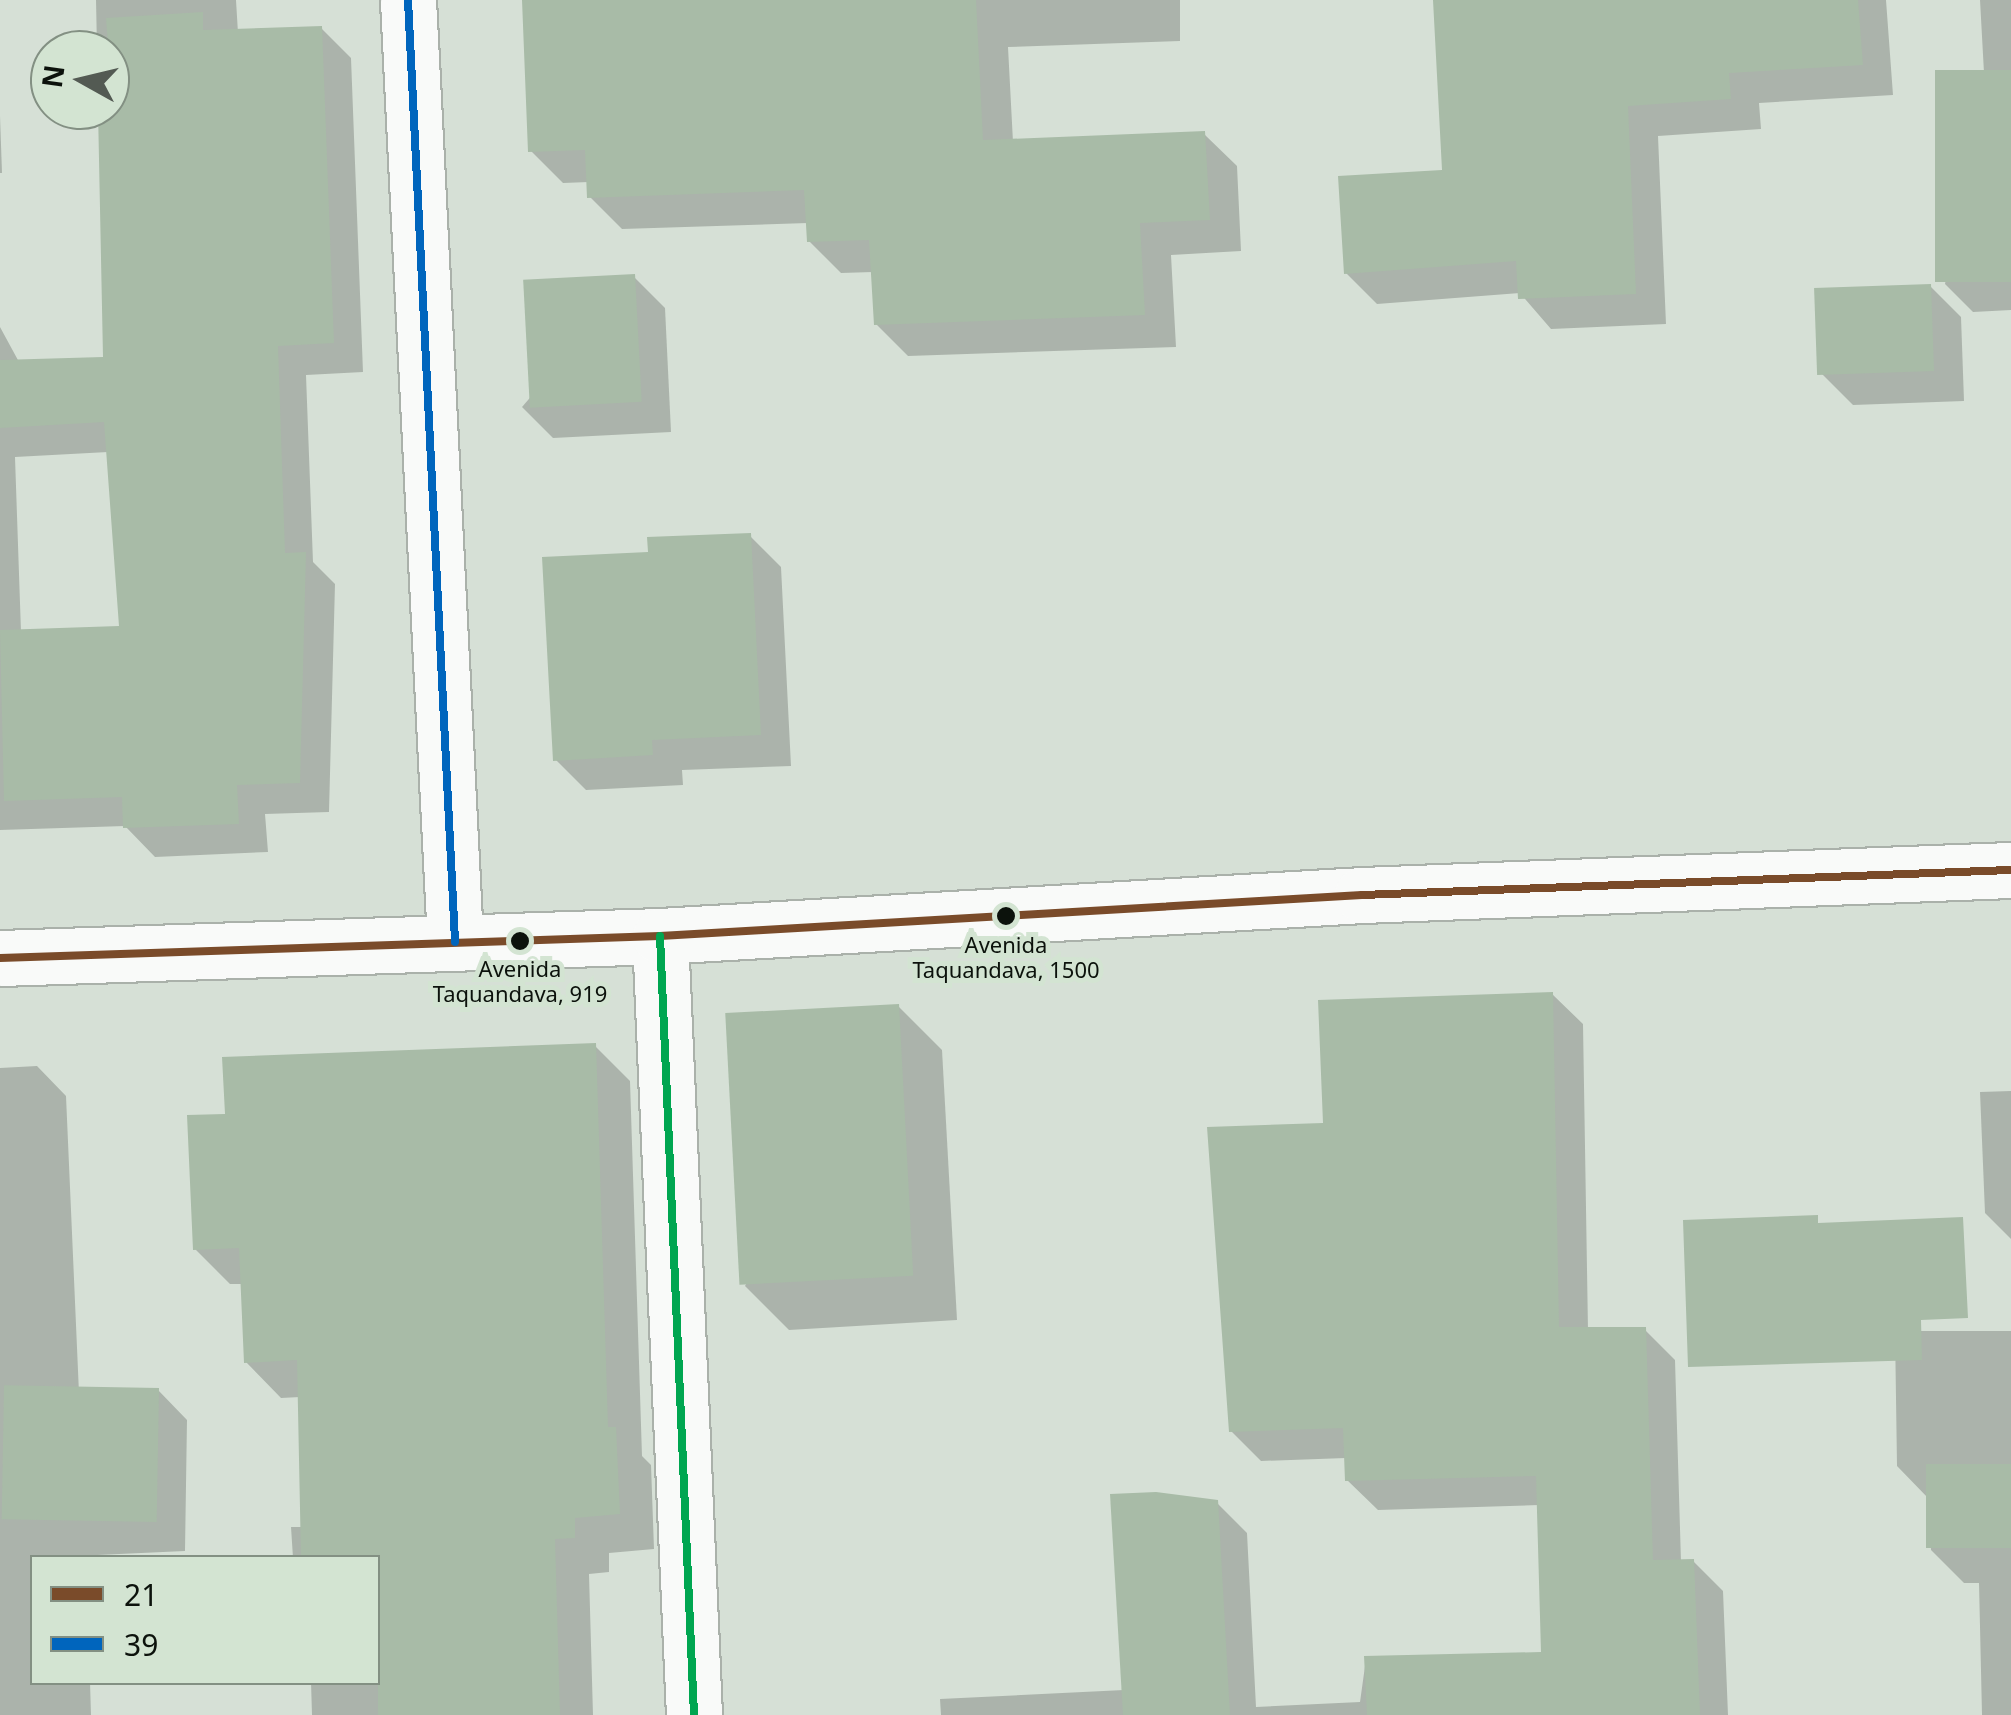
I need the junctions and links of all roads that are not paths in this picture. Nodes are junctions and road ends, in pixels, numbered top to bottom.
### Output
1 (408, 0) edge
2 (2011, 870) edge
3 (660, 936) junction
4 (455, 942) junction
5 (0, 958) edge
6 (694, 1715) edge

1 - 4 street
2 - 3 street
3 - 4 street
3 - 6 street
4 - 5 street

